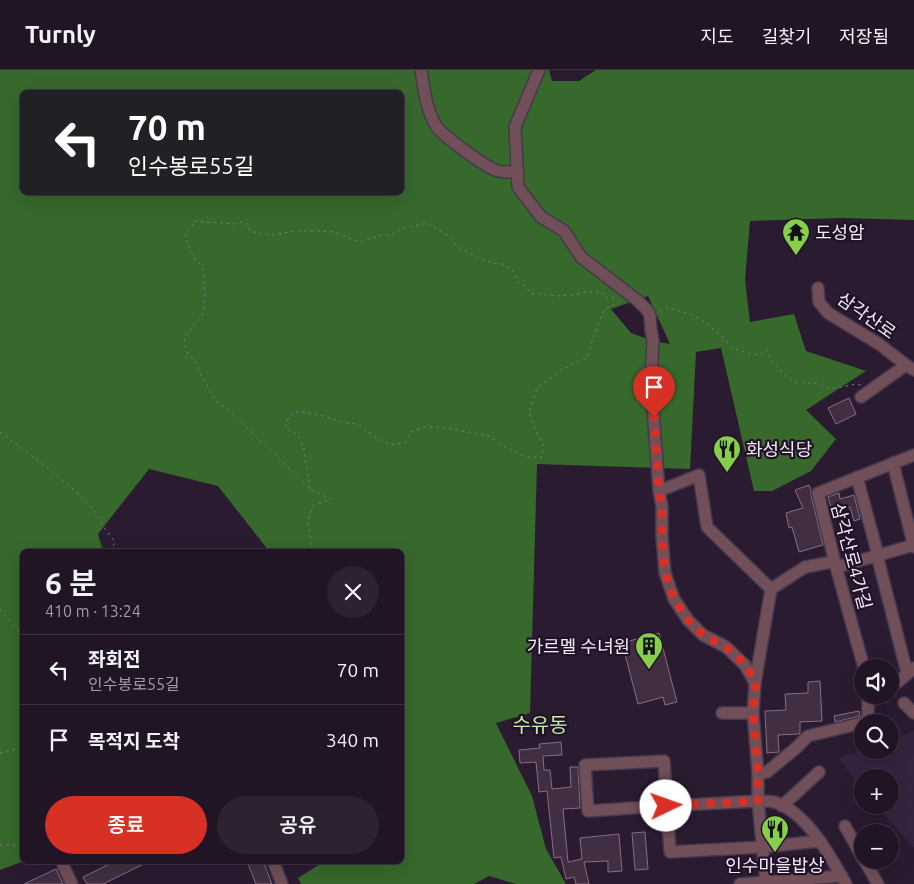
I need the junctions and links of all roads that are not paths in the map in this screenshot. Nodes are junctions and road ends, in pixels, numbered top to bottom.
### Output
1 (421, 70) edge
2 (539, 70) edge
3 (518, 172) junction
4 (818, 288) dead end
5 (910, 367) edge
6 (861, 397) dead end
7 (914, 455) edge
8 (893, 463) junction
9 (857, 477) junction
10 (659, 491) junction
11 (914, 546) edge
12 (878, 555) junction
13 (835, 563) junction
14 (771, 589) junction
15 (862, 659) edge
16 (912, 669) edge
17 (899, 681) edge
18 (756, 683) junction
19 (904, 703) dead end
20 (753, 712) junction
21 (722, 713) dead end
22 (914, 713) edge
23 (854, 725) edge
24 (819, 772) dead end
25 (758, 774) junction
26 (758, 801) junction
27 (666, 806) junction
28 (782, 806) junction
29 (845, 826) dead end
30 (820, 841) junction
31 (854, 842) edge
32 (763, 847) junction
33 (274, 864) edge
34 (63, 865) dead end
35 (869, 869) edge
36 (844, 880) edge
37 (766, 883) edge
38 (72, 884) edge
39 (282, 884) edge
40 (740, 884) edge
41 (878, 884) edge

1 - 3 street
2 - 3 street
3 - 10 street
4 - 5 street, 삼각산로
5 - 6 street, 삼각산로
7 - 8 street, 삼각산로4가길
8 - 9 street, 삼각산로4가길
8 - 11 street
9 - 12 street, 삼각산로4가길
9 - 13 street, 삼각산로4가길
10 - 14 street
10 - 18 street
11 - 12 street
12 - 13 street
12 - 16 street, 삼각산로4가길
13 - 14 street
13 - 15 street, 삼각산로4가길
14 - 18 street
16 - 17 street
18 - 20 street
19 - 22 street
20 - 21 street
20 - 25 street
23 - 25 street
24 - 28 street
25 - 26 street
26 - 27 street
26 - 28 street
26 - 32 street
27 - 27 street
27 - 32 street
28 - 30 street
29 - 31 street
30 - 32 street
30 - 36 street
32 - 37 street
33 - 39 street
34 - 38 street
35 - 41 street
36 - 37 street
37 - 40 street

